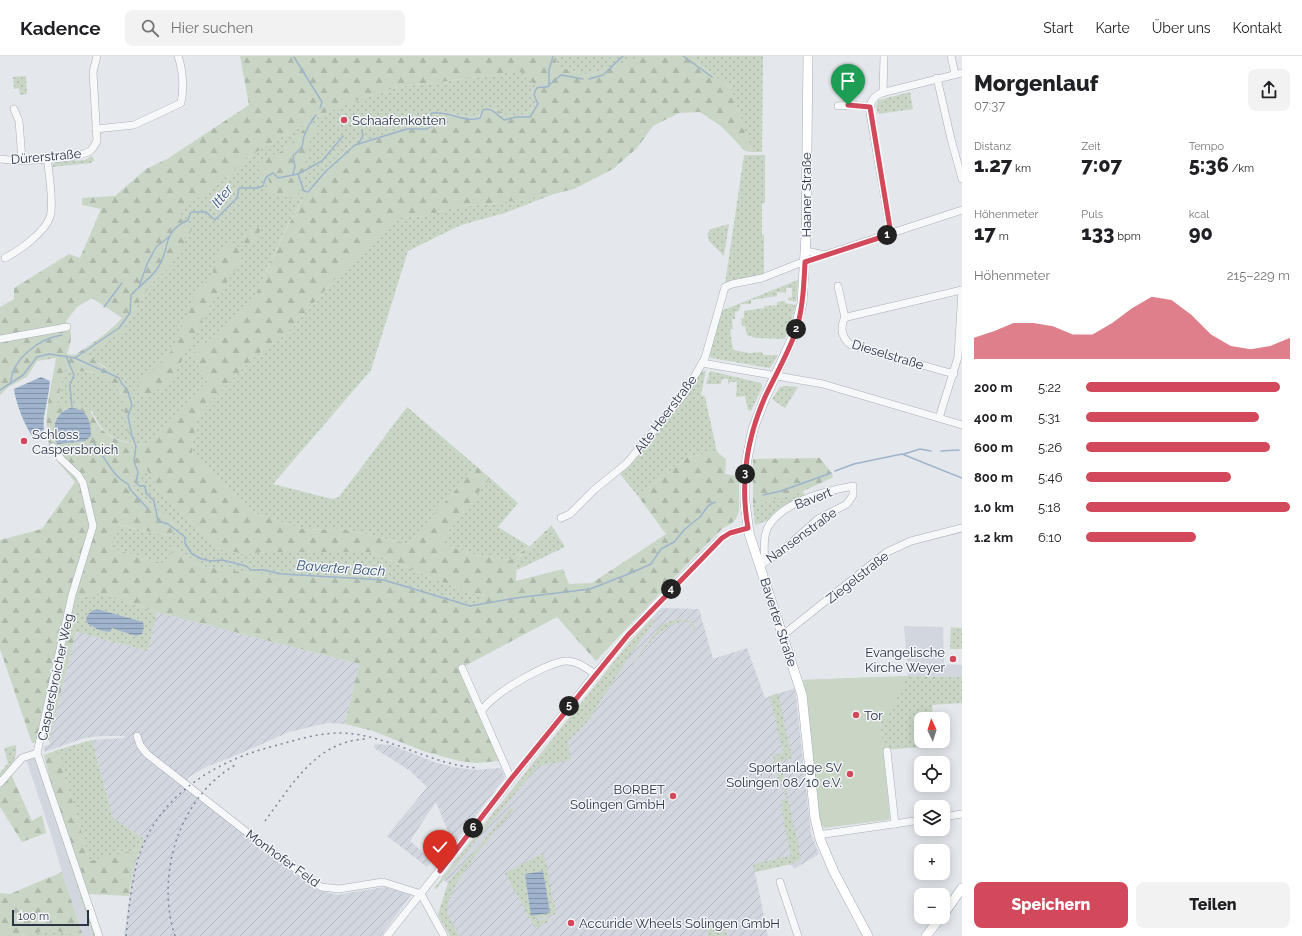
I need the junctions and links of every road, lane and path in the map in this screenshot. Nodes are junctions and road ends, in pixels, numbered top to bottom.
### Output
1 (97, 56) edge
2 (178, 56) edge
3 (808, 56) edge
4 (884, 56) edge
5 (951, 56) edge
6 (959, 74) edge
7 (938, 78) junction
8 (883, 93) junction
9 (838, 106) dead end
10 (870, 107) junction
11 (14, 109) dead end
12 (96, 129) junction
13 (47, 158) junction
14 (0, 159) edge
15 (22, 160) junction
16 (962, 179) edge
17 (962, 210) edge
18 (891, 234) junction
19 (806, 251) junction
20 (828, 255) junction
21 (5, 258) dead end
22 (805, 262) junction
23 (838, 286) dead end
24 (962, 290) edge
25 (845, 318) junction
26 (67, 327) dead end
27 (0, 339) edge
28 (702, 363) junction
29 (954, 374) junction
30 (775, 376) junction
31 (939, 418) junction
32 (962, 425) edge
33 (53, 447) dead end
34 (853, 486) joint
35 (561, 518) dead end
36 (748, 528) junction
37 (962, 528) edge
38 (763, 563) junction
39 (783, 635) junction
40 (462, 668) dead end
41 (595, 674) junction
42 (482, 711) junction
43 (137, 736) dead end
44 (887, 751) dead end
45 (37, 753) junction
46 (511, 779) junction
47 (0, 782) edge
48 (962, 814) edge
49 (950, 816) edge
50 (914, 821) edge
51 (895, 824) junction
52 (818, 835) junction
53 (780, 882) dead end
54 (962, 888) edge
55 (421, 894) junction
56 (950, 905) edge
57 (936, 924) edge
58 (928, 935) edge
59 (99, 936) edge
60 (387, 936) edge
61 (444, 936) edge
62 (798, 936) edge
63 (868, 936) edge

1 - 12 street, Dürerstraße
2 - 12 street
3 - 19 main road, Haaner Straße
4 - 8 street
5 - 6 street
6 - 7 street
7 - 8 street
7 - 16 street
8 - 10 street
9 - 10 street
10 - 18 street
11 - 15 street
12 - 13 street, Dürerstraße
13 - 15 street, Dürerstraße
13 - 21 street
14 - 15 street, Dürerstraße
17 - 18 street, Alte Heerstraße
18 - 20 street, Alte Heerstraße
19 - 20 street
19 - 22 main road, Haaner Straße
20 - 22 street, Alte Heerstraße
22 - 28 street, Alte Heerstraße
22 - 30 main road, Haaner Straße
23 - 25 street, Dieselstraße
24 - 25 street
24 - 29 street
25 - 29 street, Dieselstraße
26 - 27 street
28 - 30 street
28 - 35 street, Alte Heerstraße
29 - 31 street
30 - 31 street
30 - 36 main road, Baverter Straße
31 - 32 street
33 - 45 street, Caspersbroicher Weg
34 - 38 street, Nansenstraße
34 - 38 street, Bavert
36 - 38 main road, Baverter Straße
36 - 41 street
37 - 39 street, Ziegelstraße
38 - 39 main road, Baverter Straße
39 - 52 main road, Baverter Straße
40 - 42 street
41 - 42 street
41 - 46 street
42 - 46 street
43 - 55 street, Monhofer Feld
44 - 51 street
45 - 47 street
45 - 59 street, Caspersbroicher Weg
46 - 55 street
48 - 49 street
50 - 51 street
51 - 52 street
52 - 63 main road, Baverter Straße
53 - 62 street
54 - 56 main road
55 - 60 street
55 - 61 street
57 - 58 main road

